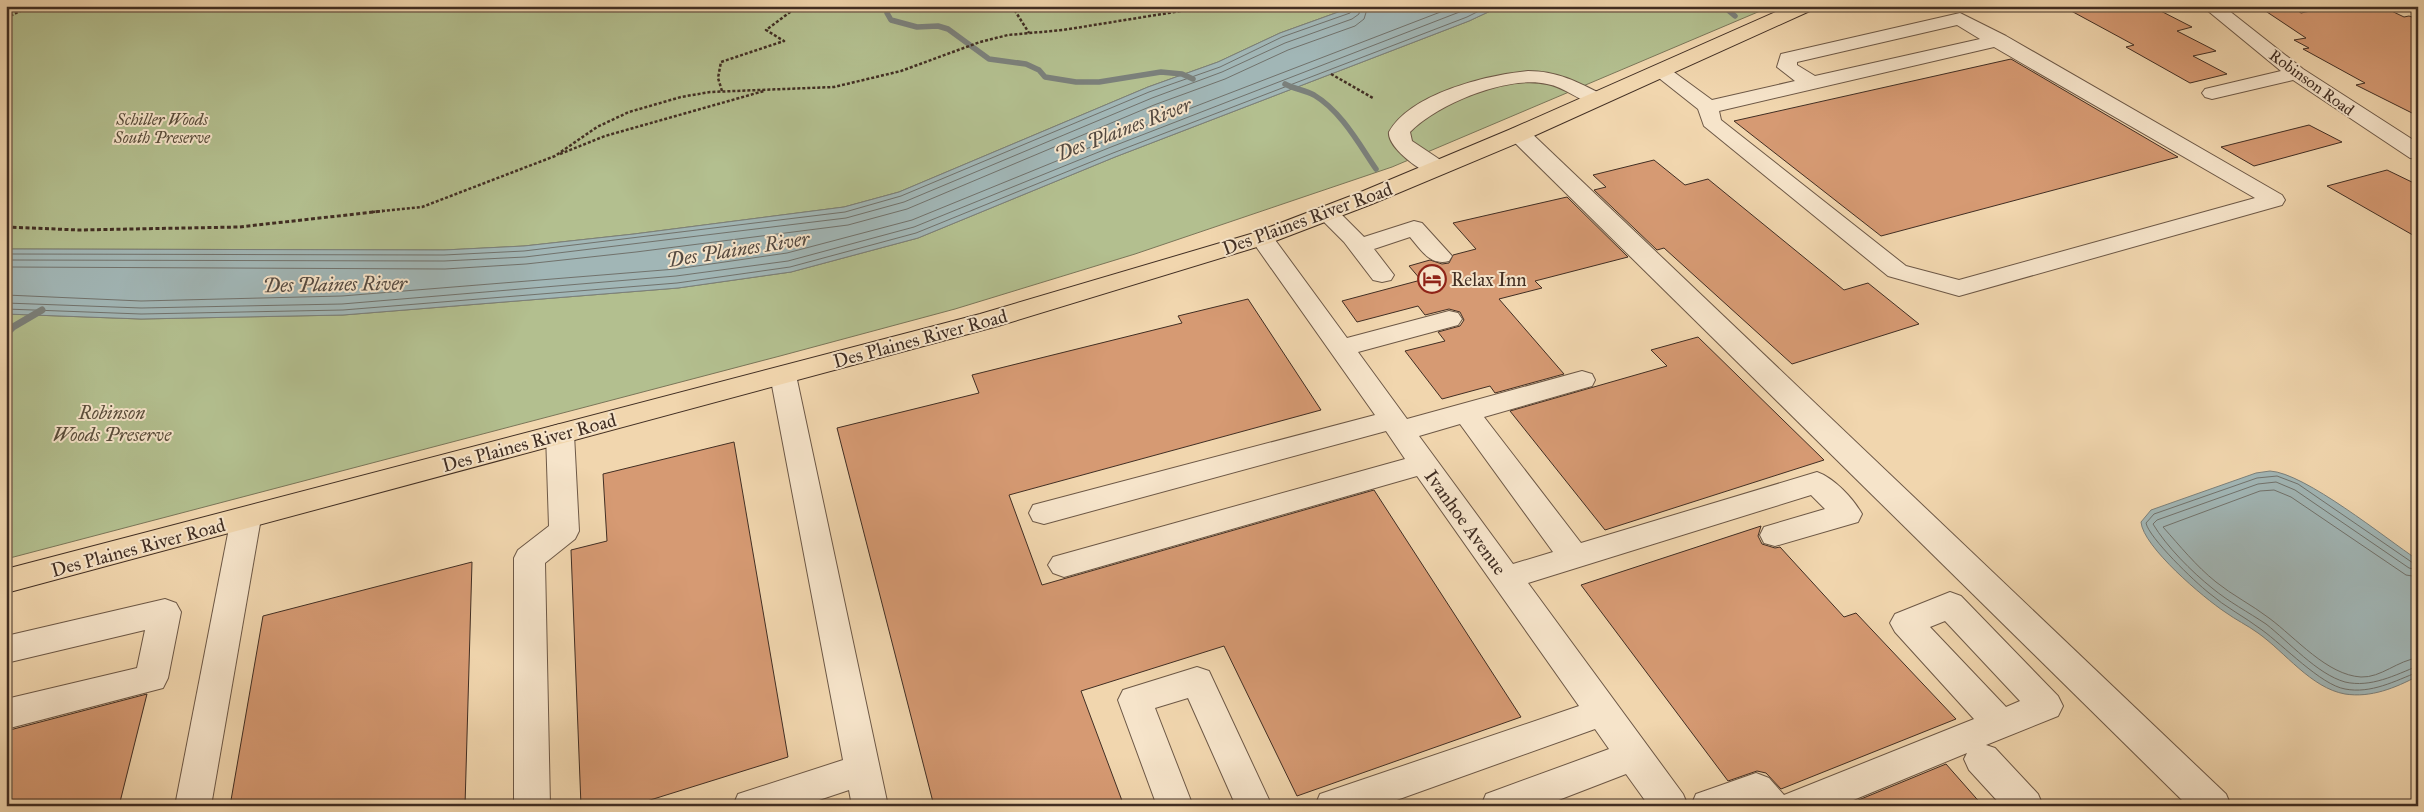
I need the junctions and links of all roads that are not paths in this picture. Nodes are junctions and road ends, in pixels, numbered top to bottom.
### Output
1 (1804, 6) edge
2 (1930, 6) edge
3 (2210, 6) edge
4 (1960, 20) junction
5 (1999, 40) junction
6 (1660, 71) junction
7 (2296, 73) junction
8 (1812, 83) junction
9 (2212, 93) dead end
10 (1596, 99) junction
11 (1708, 107) junction
12 (1519, 134) junction
13 (2418, 153) edge
14 (1437, 168) junction
15 (1327, 214) junction
16 (1262, 238) junction
17 (1360, 246) junction
18 (1440, 256) dead end
19 (1382, 275) dead end
20 (1449, 319) dead end
21 (1341, 348) junction
22 (782, 375) junction
23 (1582, 380) dead end
24 (1466, 413) junction
25 (1397, 425) junction
26 (560, 434) junction
27 (1424, 464) junction
28 (1044, 513) dead end
29 (246, 518) junction
30 (1775, 535) dead end
31 (1574, 557) junction
32 (1064, 565) dead end
33 (1506, 578) junction
34 (6, 582) edge
35 (6, 650) edge
36 (1603, 712) junction
37 (6, 714) edge
38 (2000, 724) dead end
39 (1634, 755) junction
40 (1982, 759) dead end
41 (863, 769) junction
42 (796, 798) edge
43 (193, 806) edge
44 (532, 806) edge
45 (751, 806) edge
46 (870, 806) edge
47 (1175, 806) edge
48 (1253, 806) edge
49 (1333, 806) edge
50 (1499, 806) edge
51 (1670, 806) edge
52 (1709, 806) edge
53 (1771, 806) edge
54 (1797, 806) edge
55 (2025, 806) edge
56 (2213, 806) edge

1 - 6 main road, Des Plaines River Road
2 - 4 street
3 - 7 street, Robinson Road
4 - 5 street
4 - 8 street
5 - 8 street
5 - 11 street
6 - 10 main road, Des Plaines River Road
6 - 11 street
7 - 9 street
7 - 13 street, Robinson Road
8 - 11 street
10 - 12 main road, Des Plaines River Road
10 - 14 street
12 - 14 main road, Des Plaines River Road
12 - 56 street
14 - 15 main road, Des Plaines River Road
15 - 16 main road, Des Plaines River Road
15 - 17 street
16 - 21 street, Ivanhoe Avenue
16 - 22 main road, Des Plaines River Road
17 - 18 street
17 - 19 street
20 - 21 street
21 - 25 street, Ivanhoe Avenue
22 - 26 main road, Des Plaines River Road
22 - 41 street
23 - 24 street
24 - 25 street
24 - 31 street
25 - 27 street, Ivanhoe Avenue
25 - 28 street
26 - 29 main road, Des Plaines River Road
26 - 44 street
27 - 32 street
27 - 33 street, Ivanhoe Avenue
29 - 34 main road, Des Plaines River Road
29 - 43 street
30 - 31 street
31 - 33 street
33 - 36 street, Ivanhoe Avenue
35 - 37 street
36 - 39 street, Ivanhoe Avenue
36 - 49 street
38 - 54 street
39 - 50 street
39 - 51 street, Ivanhoe Avenue
40 - 55 street
41 - 42 street
41 - 46 street
42 - 45 street
47 - 48 street
52 - 53 street

